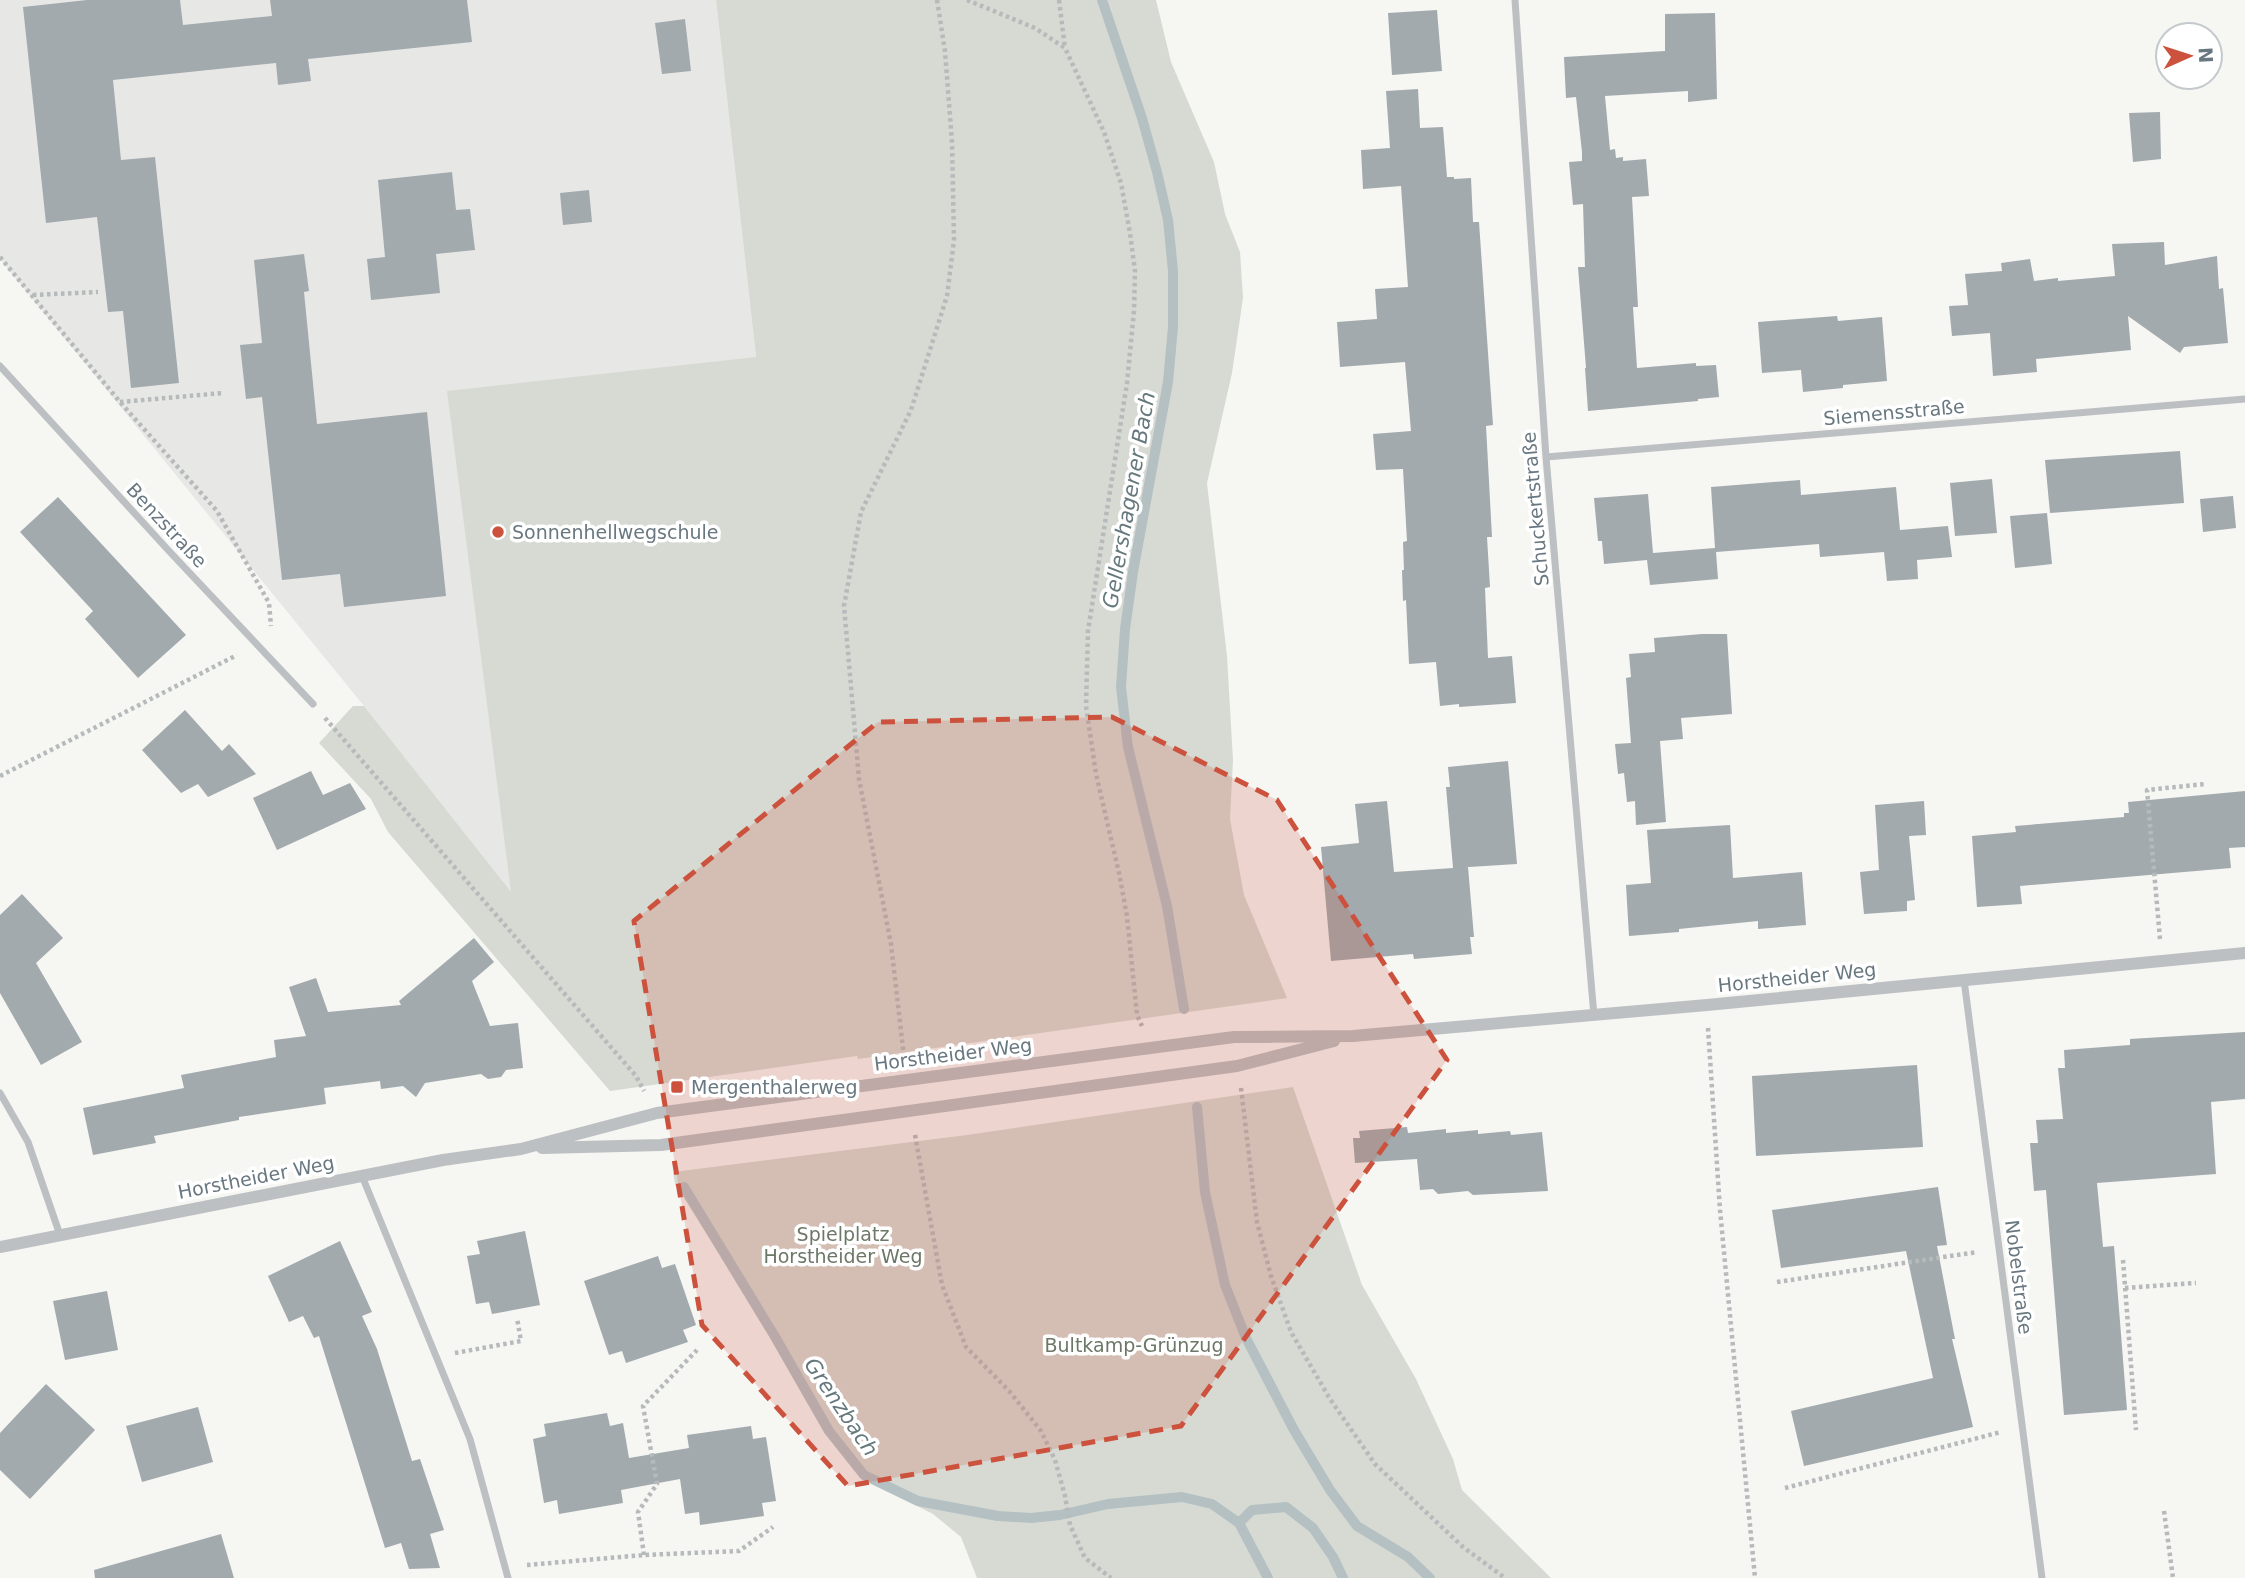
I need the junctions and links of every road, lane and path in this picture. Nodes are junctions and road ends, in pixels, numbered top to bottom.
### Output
1 (937, 0) edge
2 (967, 0) edge
3 (1059, 0) edge
4 (1515, 0) edge
5 (1065, 48) junction
6 (0, 257) edge
7 (98, 292) dead end
8 (33, 295) junction
9 (0, 366) edge
10 (223, 393) dead end
11 (2245, 399) edge
12 (120, 402) junction
13 (1546, 457) junction
14 (256, 645) junction
15 (275, 666) junction
16 (313, 704) joint
17 (0, 776) edge
18 (2204, 784) dead end
19 (2245, 953) edge
20 (2161, 961) junction
21 (1964, 980) junction
22 (1707, 1005) junction
23 (1594, 1016) junction
24 (1353, 1036) junction
25 (1150, 1048) junction
26 (1237, 1066) junction
27 (906, 1080) junction
28 (0, 1093) edge
29 (911, 1111) junction
30 (657, 1113) junction
31 (521, 1149) junction
32 (362, 1176) junction
33 (60, 1235) junction
34 (0, 1247) edge
35 (1999, 1249) junction
36 (2123, 1260) dead end
37 (1777, 1282) dead end
38 (2196, 1283) dead end
39 (2125, 1288) junction
40 (517, 1318) dead end
41 (697, 1350) dead end
42 (436, 1357) junction
43 (2022, 1426) junction
44 (2136, 1430) dead end
45 (1785, 1488) dead end
46 (2164, 1511) dead end
47 (773, 1527) dead end
48 (644, 1555) junction
49 (505, 1567) junction
50 (508, 1578) edge
51 (1111, 1578) edge
52 (1505, 1578) edge
53 (1755, 1578) edge
54 (2042, 1578) edge
55 (2173, 1578) edge

1 - 27 path
2 - 5 path
3 - 5 path
4 - 13 street, Schuckertstraße
5 - 25 path
6 - 8 path
7 - 8 path
8 - 12 path
9 - 14 street, Benzstraße
10 - 12 path
11 - 13 street, Siemensstraße
12 - 15 path
13 - 23 street, Schuckertstraße
14 - 15 street, Benzstraße
14 - 17 path
15 - 16 street, Benzstraße
16 - 30 path
18 - 20 path
19 - 20 street, Horstheider Weg
20 - 21 street, Horstheider Weg
21 - 22 street, Horstheider Weg
21 - 35 street, Nobelstraße
22 - 23 street, Horstheider Weg
22 - 53 path
23 - 24 street, Horstheider Weg
24 - 25 street, Horstheider Weg
24 - 26 street, Horstheider Weg
25 - 27 street, Horstheider Weg
26 - 29 street, Horstheider Weg
26 - 52 path
27 - 30 street, Horstheider Weg
28 - 33 street
29 - 31 street, Horstheider Weg
29 - 51 path
30 - 31 street, Horstheider Weg
31 - 32 street, Horstheider Weg
32 - 33 street, Horstheider Weg
32 - 42 street
33 - 34 street, Horstheider Weg
35 - 37 path
35 - 43 street, Nobelstraße
36 - 39 path
38 - 39 path
39 - 44 path
40 - 42 path
41 - 48 path
42 - 49 street
43 - 45 path
43 - 54 street, Nobelstraße
46 - 55 path
47 - 48 path
48 - 49 path
49 - 50 street

